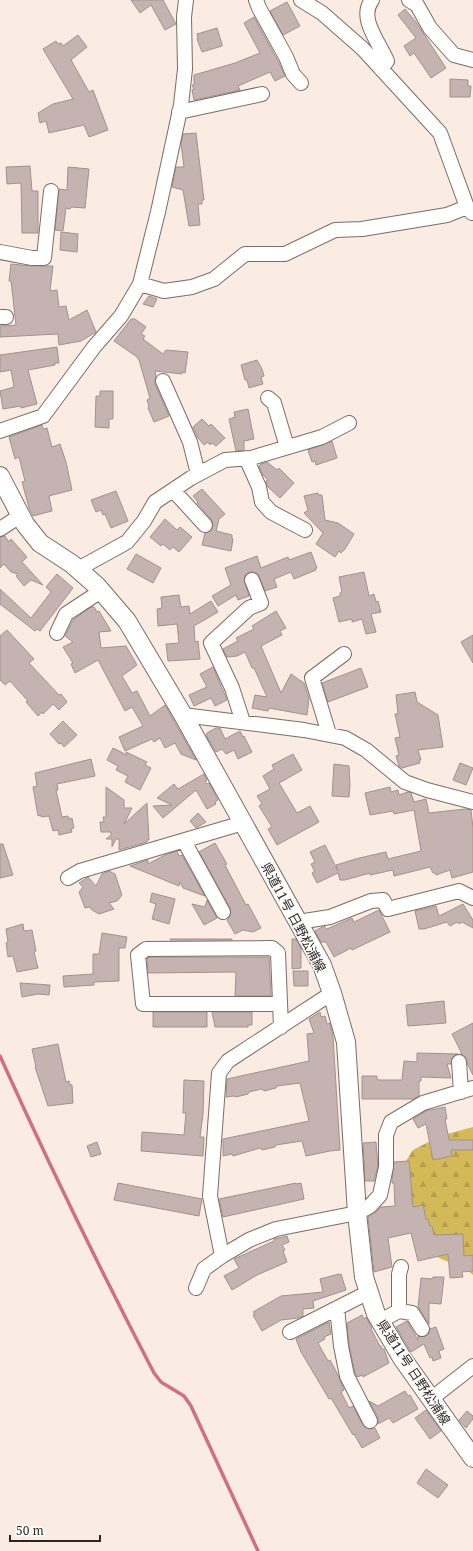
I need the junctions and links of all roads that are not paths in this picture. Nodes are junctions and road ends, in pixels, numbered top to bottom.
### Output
1 (186, 0) edge
2 (256, 0) edge
3 (301, 0) edge
4 (372, 0) edge
5 (409, 0) edge
6 (473, 60) edge
7 (381, 69) junction
8 (300, 83) dead end
9 (262, 94) dead end
10 (179, 112) junction
11 (51, 191) dead end
12 (470, 211) edge
13 (0, 252) edge
14 (140, 284) junction
15 (163, 381) dead end
16 (268, 398) dead end
17 (349, 424) dead end
18 (0, 431) edge
19 (287, 448) junction
20 (246, 458) junction
21 (198, 474) junction
22 (0, 476) edge
23 (173, 490) junction
24 (20, 516) junction
25 (205, 525) dead end
26 (0, 529) edge
27 (305, 530) dead end
28 (78, 569) junction
29 (252, 580) dead end
30 (101, 591) junction
31 (57, 633) dead end
32 (344, 654) dead end
33 (184, 715) junction
34 (243, 722) junction
35 (329, 734) junction
36 (473, 802) edge
37 (243, 823) junction
38 (184, 841) junction
39 (68, 878) dead end
40 (473, 898) edge
41 (223, 912) dead end
42 (298, 922) junction
43 (332, 993) junction
44 (280, 1004) junction
45 (281, 1027) junction
46 (459, 1062) dead end
47 (467, 1090) edge
48 (357, 1213) junction
49 (222, 1256) junction
50 (401, 1267) dead end
51 (196, 1288) dead end
52 (369, 1292) junction
53 (337, 1308) junction
54 (399, 1311) junction
55 (380, 1321) junction
56 (422, 1329) dead end
57 (290, 1332) dead end
58 (473, 1366) edge
59 (431, 1399) junction
60 (370, 1421) dead end
61 (473, 1458) edge

1 - 10 street
2 - 8 street
3 - 7 street
4 - 7 street
5 - 6 street
7 - 12 street
9 - 10 street
10 - 14 street
11 - 13 street
12 - 14 street
14 - 18 street
15 - 21 street
16 - 19 street
17 - 19 street
19 - 20 street
20 - 21 street
20 - 27 street
21 - 23 street
22 - 24 main road, 県道11号 日野松浦線
23 - 25 street
23 - 28 street
24 - 26 street
24 - 28 main road, 県道11号 日野松浦線
28 - 30 main road, 県道11号 日野松浦線
29 - 34 street
30 - 31 street
30 - 33 main road, 県道11号 日野松浦線
32 - 35 street
33 - 34 street
33 - 37 main road, 県道11号 日野松浦線
34 - 35 street
35 - 36 street
37 - 38 street
37 - 42 main road, 県道11号 日野松浦線
38 - 39 street
38 - 41 street
40 - 42 street
42 - 43 main road, 県道11号 日野松浦線
43 - 45 street
43 - 48 main road, 県道11号 日野松浦線
44 - 44 street
44 - 45 street
45 - 49 street
46 - 47 street
47 - 48 street
48 - 49 street
48 - 52 main road, 県道11号 日野松浦線
49 - 51 street
50 - 54 street
52 - 53 street
52 - 55 main road, 県道11号 日野松浦線
53 - 57 street
53 - 60 street
54 - 55 street
54 - 56 street
55 - 59 main road, 県道11号 日野松浦線
58 - 59 street
59 - 61 main road, 県道11号 日野松浦線

